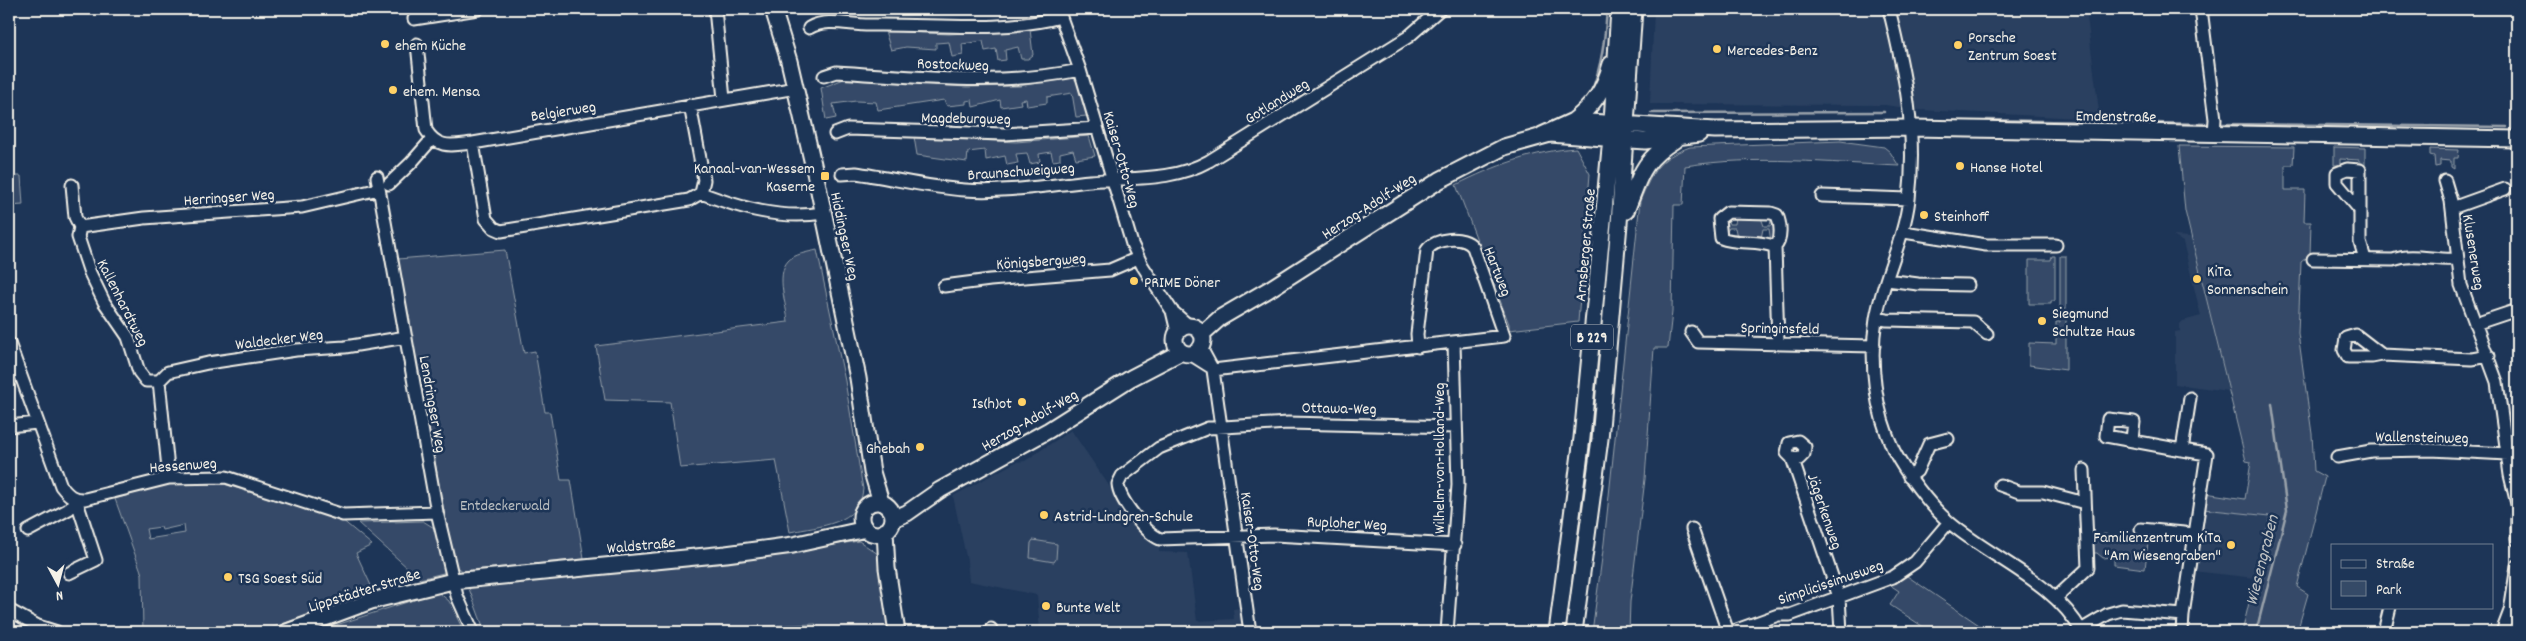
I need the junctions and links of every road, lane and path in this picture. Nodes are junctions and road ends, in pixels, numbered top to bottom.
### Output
1 (478, 9) edge
2 (716, 9) edge
3 (773, 9) edge
4 (1440, 9) edge
5 (1619, 9) edge
6 (1634, 9) edge
7 (1889, 9) edge
8 (2201, 9) edge
9 (1060, 13) edge
10 (414, 19) dead end
11 (809, 28) dead end
12 (1618, 36) junction
13 (417, 44) dead end
14 (1080, 70) junction
15 (824, 76) dead end
16 (796, 88) junction
17 (724, 100) junction
18 (690, 105) junction
19 (1573, 121) junction
20 (1097, 128) junction
21 (1912, 128) junction
22 (1715, 130) junction
23 (1619, 132) junction
24 (835, 134) dead end
25 (2214, 134) junction
26 (1542, 135) junction
27 (1678, 138) junction
28 (432, 139) junction
29 (2517, 140) edge
30 (473, 142) junction
31 (842, 174) dead end
32 (1113, 180) junction
33 (2445, 182) dead end
34 (382, 183) junction
35 (72, 185) dead end
36 (2505, 189) dead end
37 (701, 193) junction
38 (1822, 196) dead end
39 (1909, 199) junction
40 (2452, 208) junction
41 (2359, 209) dead end
42 (823, 213) junction
43 (1619, 224) junction
44 (80, 227) junction
45 (1904, 232) junction
46 (2056, 245) dead end
47 (1775, 247) junction
48 (1138, 258) junction
49 (2457, 258) junction
50 (2313, 259) dead end
51 (2365, 260) junction
52 (1887, 280) junction
53 (1968, 284) dead end
54 (944, 286) dead end
55 (2517, 310) edge
56 (1876, 318) junction
57 (2475, 324) junction
58 (1691, 332) dead end
59 (1986, 334) dead end
60 (406, 338) junction
61 (1189, 339) junction
62 (1778, 342) junction
63 (9, 343) edge
64 (1454, 343) junction
65 (1874, 346) junction
66 (1418, 347) junction
67 (2382, 355) dead end
68 (2488, 356) junction
69 (1211, 368) junction
70 (159, 380) junction
71 (2190, 398) dead end
72 (37, 423) junction
73 (9, 426) edge
74 (1221, 426) junction
75 (1456, 427) junction
76 (1948, 439) dead end
77 (2132, 440) dead end
78 (2182, 450) junction
79 (2507, 454) junction
80 (2337, 457) dead end
81 (1792, 458) dead end
82 (2084, 470) dead end
83 (2513, 473) edge
84 (1910, 476) junction
85 (169, 478) junction
86 (2000, 485) dead end
87 (76, 500) junction
88 (2085, 503) junction
89 (2517, 504) edge
90 (437, 512) junction
91 (2517, 515) edge
92 (878, 518) junction
93 (1949, 522) junction
94 (1692, 529) dead end
95 (2141, 529) dead end
96 (28, 531) dead end
97 (2195, 534) junction
98 (1238, 537) junction
99 (2517, 540) edge
100 (1455, 545) junction
101 (2517, 566) edge
102 (70, 574) dead end
103 (453, 581) junction
104 (1839, 597) junction
105 (2056, 598) junction
106 (9, 610) edge
107 (2387, 610) edge
108 (2183, 615) junction
109 (2082, 631) edge
110 (57, 632) edge
111 (287, 632) edge
112 (473, 632) edge
113 (897, 632) edge
114 (1250, 632) edge
115 (1447, 632) edge
116 (1556, 632) edge
117 (1574, 632) edge
118 (1730, 632) edge
119 (1841, 632) edge
120 (2182, 632) edge
121 (2384, 632) edge
122 (2502, 632) edge

1 - 10 street
2 - 17 street
3 - 16 main road, Hiddingser Weg
4 - 32 street, Gotlandweg
5 - 12 main road, Arnsberger Straße / B 229
6 - 23 main road, Arnsberger Straße / B 229
7 - 21 street
8 - 25 street
9 - 11 street
9 - 14 street, Kaiser-Otto-Weg
12 - 19 main road
12 - 23 main road, Arnsberger Straße / B 229
13 - 28 street
14 - 15 street, Rostockweg
14 - 20 street, Kaiser-Otto-Weg
16 - 17 street, Belgierweg
16 - 42 main road, Hiddingser Weg
17 - 18 street, Belgierweg
18 - 30 street, Belgierweg
18 - 37 street
19 - 23 main road
19 - 26 main road, Herzog-Adolf-Weg
20 - 24 street, Magdeburgweg
20 - 32 street, Kaiser-Otto-Weg
21 - 22 main road, Emdenstraße
21 - 25 main road, Emdenstraße
21 - 39 street
22 - 23 main road, Emdenstraße
22 - 27 main road, Emdenstraße
23 - 26 main road, Herzog-Adolf-Weg
23 - 27 main road, Emdenstraße
23 - 43 main road, Arnsberger Straße / B 229
23 - 116 main road, Arnsberger Straße / B 229
25 - 29 main road, Emdenstraße
26 - 61 main road, Herzog-Adolf-Weg
27 - 43 main road
28 - 30 street, Belgierweg
28 - 34 street
30 - 37 street
31 - 32 street, Braunschweigweg
32 - 48 street, Kaiser-Otto-Weg
33 - 40 street, Klusenerweg
34 - 44 street, Herringser Weg
34 - 60 street, Lendringser Weg
35 - 44 street, Kallenhardtweg
36 - 40 street, Klusenerweg
37 - 42 street
38 - 39 street
39 - 45 street
40 - 49 street, Klusenerweg
41 - 51 street
42 - 92 main road, Hiddingser Weg
43 - 117 main road, Arnsberger Straße / B 229
44 - 70 street, Kallenhardtweg
45 - 46 street
45 - 52 street
47 - 47 street
47 - 62 street
48 - 54 street, Königsbergweg
48 - 61 street, Kaiser-Otto-Weg
49 - 51 street
49 - 57 street, Klusenerweg
50 - 51 street
52 - 53 street
52 - 56 street
55 - 57 street
56 - 59 street
56 - 65 street
57 - 68 street, Klusenerweg
58 - 62 street, Springinsfeld
60 - 70 street, Waldecker Weg
60 - 90 street, Lendringser Weg
61 - 69 street, Kaiser-Otto-Weg
61 - 92 main road, Herzog-Adolf-Weg
62 - 65 street, Springinsfeld
63 - 72 street
64 - 66 street, Hartweg
64 - 66 street, Hartweg
64 - 75 street, Wilhelm-von-Holland-Weg
65 - 84 street
66 - 69 street, Hartweg
67 - 68 street
68 - 79 street, Klusenerweg
69 - 74 street, Kaiser-Otto-Weg
70 - 85 street
71 - 78 street
72 - 73 street
72 - 87 street
74 - 75 street, Ottawa-Weg
74 - 98 street, Kaiser-Otto-Weg
74 - 98 street, Ottawa-Weg
75 - 100 street, Wilhelm-von-Holland-Weg
76 - 84 street
77 - 78 street
78 - 97 street
79 - 80 street, Wallensteinweg
79 - 83 street, Klusenerweg
81 - 104 street, Jägerkenweg
82 - 88 street
83 - 89 street, Klusenerweg
84 - 93 street
85 - 87 street, Hessenweg
85 - 90 street, Hessenweg
86 - 88 street
87 - 96 street
87 - 102 street
88 - 105 street
90 - 103 street, Lendringser Weg
91 - 99 street
92 - 103 main road, Waldstraße
92 - 113 main road, Hiddingser Weg
93 - 104 street, Simplicissimusweg
93 - 105 street
94 - 118 street, Simplicissimusweg
95 - 97 street
97 - 108 street
98 - 100 street, Ruploher Weg
98 - 114 street, Kaiser-Otto-Weg
100 - 115 street, Wilhelm-von-Holland-Weg
101 - 122 street
103 - 111 main road, Lippstädter Straße
103 - 112 street, Lendringser Weg
104 - 118 street, Simplicissimusweg
104 - 119 street, Jägerkenweg
105 - 109 street
106 - 110 street
107 - 121 street
108 - 109 street
108 - 120 street

